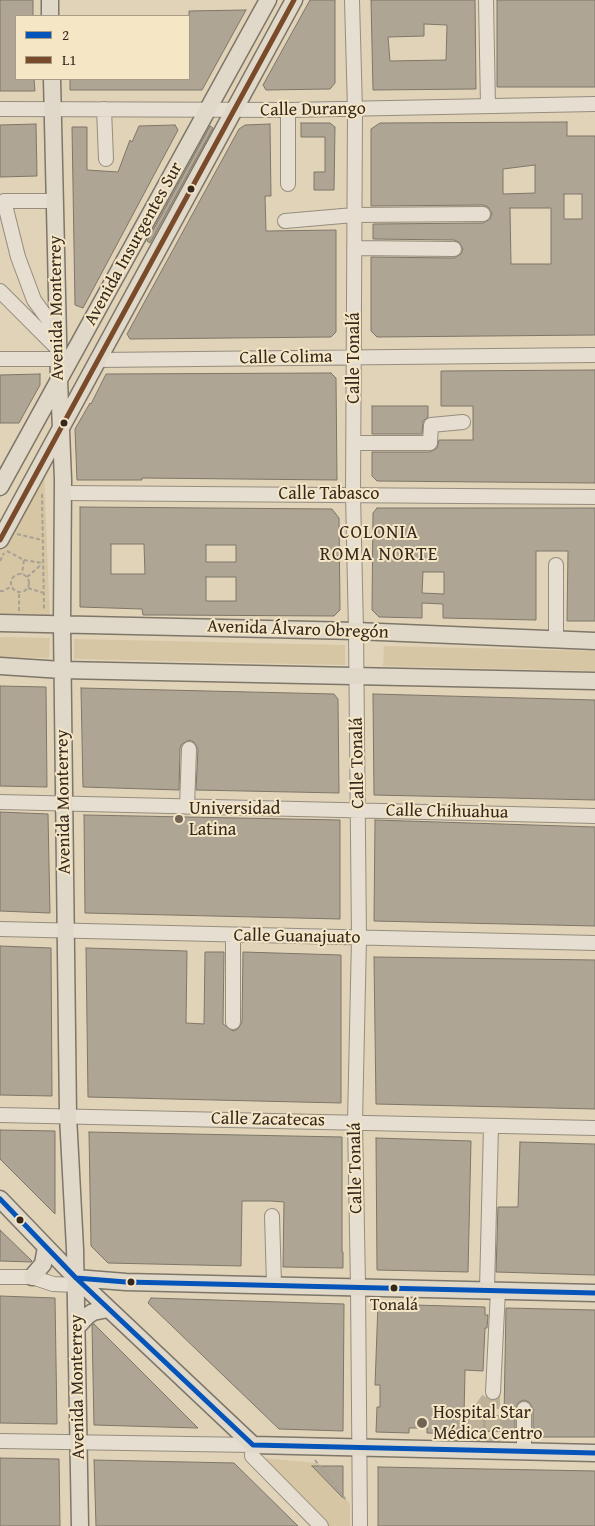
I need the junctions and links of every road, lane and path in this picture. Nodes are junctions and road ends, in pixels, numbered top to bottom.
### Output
1 (50, 0) edge
2 (61, 0) edge
3 (268, 0) edge
4 (294, 0) edge
5 (352, 0) edge
6 (486, 0) edge
7 (50, 15) edge
8 (52, 80) edge
9 (595, 104) edge
10 (488, 106) junction
11 (0, 109) edge
12 (52, 109) junction
13 (104, 109) junction
14 (208, 110) junction
15 (234, 110) junction
16 (288, 110) junction
17 (355, 110) junction
18 (106, 159) dead end
19 (288, 184) dead end
20 (55, 202) junction
21 (484, 214) dead end
22 (354, 216) junction
23 (285, 221) dead end
24 (354, 248) junction
25 (454, 249) dead end
26 (0, 291) edge
27 (58, 347) junction
28 (595, 355) edge
29 (354, 358) junction
30 (0, 359) edge
31 (97, 360) junction
32 (59, 380) junction
33 (463, 422) dead end
34 (61, 426) junction
35 (354, 443) junction
36 (0, 487) edge
37 (64, 493) junction
38 (42, 494) dead end
39 (353, 494) junction
40 (595, 496) edge
41 (42, 540) junction
42 (7, 542) edge
43 (24, 560) junction
44 (43, 563) junction
45 (556, 565) dead end
46 (22, 574) junction
47 (27, 577) junction
48 (12, 586) junction
49 (28, 588) junction
50 (0, 591) edge
51 (19, 592) junction
52 (44, 593) junction
53 (19, 613) dead end
54 (44, 615) dead end
55 (0, 623) edge
56 (62, 625) junction
57 (356, 631) junction
58 (556, 640) junction
59 (595, 641) edge
60 (0, 666) edge
61 (62, 670) junction
62 (356, 675) junction
63 (595, 681) edge
64 (189, 749) dead end
65 (0, 802) edge
66 (65, 803) junction
67 (187, 807) junction
68 (358, 810) junction
69 (595, 816) edge
70 (0, 929) edge
71 (66, 931) junction
72 (233, 935) junction
73 (359, 938) junction
74 (595, 943) edge
75 (233, 1022) dead end
76 (0, 1115) edge
77 (68, 1116) junction
78 (355, 1122) junction
79 (491, 1126) junction
80 (595, 1128) edge
81 (0, 1199) edge
82 (272, 1216) dead end
83 (46, 1247) junction
84 (0, 1277) edge
85 (32, 1277) junction
86 (76, 1281) junction
87 (274, 1284) junction
88 (358, 1286) junction
89 (492, 1290) junction
90 (595, 1293) edge
91 (108, 1309) junction
92 (77, 1327) junction
93 (493, 1392) dead end
94 (524, 1409) dead end
95 (0, 1441) edge
96 (79, 1443) junction
97 (253, 1445) junction
98 (304, 1446) junction
99 (360, 1448) junction
100 (524, 1452) junction
101 (595, 1454) edge
102 (360, 1522) edge
103 (80, 1526) edge
104 (321, 1526) edge

1 - 2 street
1 - 7 main road
3 - 14 main road, Avenida Insurgentes Sur
4 - 15 main road, Avenida Insurgentes Sur
5 - 17 street, Calle Tonalá
6 - 10 street
8 - 12 main road, Avenida Monterrey
9 - 10 street, Calle Durango
10 - 17 street, Calle Durango
11 - 12 street, Calle Durango
12 - 13 street, Calle Durango
12 - 20 main road, Avenida Monterrey
13 - 14 street, Calle Durango
13 - 18 street
14 - 15 street, Calle Durango
14 - 32 main road, Avenida Insurgentes Sur
15 - 16 street, Calle Durango
15 - 31 main road, Avenida Insurgentes Sur
16 - 17 street, Calle Durango
16 - 19 street
17 - 22 street, Calle Tonalá
20 - 27 main road, Avenida Monterrey
20 - 27 street
21 - 22 street
22 - 23 street
22 - 24 street, Calle Tonalá
24 - 25 street
24 - 29 street, Calle Tonalá
26 - 27 street
27 - 30 street
27 - 32 main road, Avenida Monterrey
28 - 29 street, Calle Colima
29 - 31 street, Calle Colima
29 - 35 street, Calle Tonalá
31 - 34 main road, Avenida Insurgentes Sur
32 - 34 main road, Avenida Monterrey
32 - 36 main road, Avenida Insurgentes Sur
33 - 35 street
34 - 37 main road, Avenida Monterrey
34 - 42 main road, Avenida Insurgentes Sur
35 - 39 street, Calle Tonalá
37 - 39 street, Calle Tabasco
37 - 56 main road, Avenida Monterrey
38 - 41 path
39 - 40 street, Calle Tabasco
39 - 57 street, Calle Tonalá
41 - 42 path
41 - 44 path
42 - 43 path
43 - 44 path
43 - 46 path
44 - 47 path
44 - 52 path
45 - 58 street
46 - 47 path
46 - 48 path
47 - 49 path
48 - 50 path
48 - 51 path
49 - 51 path
49 - 52 path
51 - 53 path
52 - 54 path
55 - 56 main road, Avenida Álvaro Obregón
56 - 57 main road, Avenida Álvaro Obregón
56 - 61 main road, Avenida Monterrey
57 - 58 main road, Avenida Álvaro Obregón
57 - 62 street, Calle Tonalá
58 - 59 main road, Avenida Álvaro Obregón
60 - 61 main road
61 - 62 main road
61 - 66 main road, Avenida Monterrey
62 - 63 main road
62 - 68 street, Calle Tonalá
64 - 67 street
65 - 66 street, Calle Chihuahua
66 - 67 street, Calle Chihuahua
66 - 71 main road, Avenida Monterrey
67 - 68 street, Calle Chihuahua
68 - 69 street, Calle Chihuahua
68 - 73 street, Calle Tonalá
70 - 71 street, Calle Guanajuato
71 - 72 street, Calle Guanajuato
71 - 77 main road, Avenida Monterrey
72 - 73 street, Calle Guanajuato
72 - 75 street
73 - 74 street, Calle Guanajuato
73 - 78 street, Calle Tonalá
76 - 77 street, Calle Zacatecas
77 - 78 street, Calle Zacatecas
77 - 86 main road, Avenida Monterrey
78 - 79 street, Calle Zacatecas
78 - 88 street, Calle Tonalá
79 - 80 street, Calle Zacatecas
79 - 89 street
81 - 83 main road
82 - 87 street
83 - 85 main road
83 - 86 main road
84 - 85 street
85 - 86 street
86 - 87 main road
86 - 91 main road
86 - 92 main road, Avenida Monterrey
87 - 88 main road
88 - 89 main road
88 - 99 street, Calle Tonalá
89 - 90 main road
89 - 93 street
91 - 92 main road
91 - 97 main road
92 - 96 main road, Avenida Monterrey
94 - 100 street
95 - 96 street
96 - 97 street
96 - 103 main road, Avenida Monterrey
97 - 98 main road
97 - 104 street
98 - 99 main road
98 - 102 path
99 - 100 main road
99 - 102 street, Calle Tonalá
100 - 101 main road

